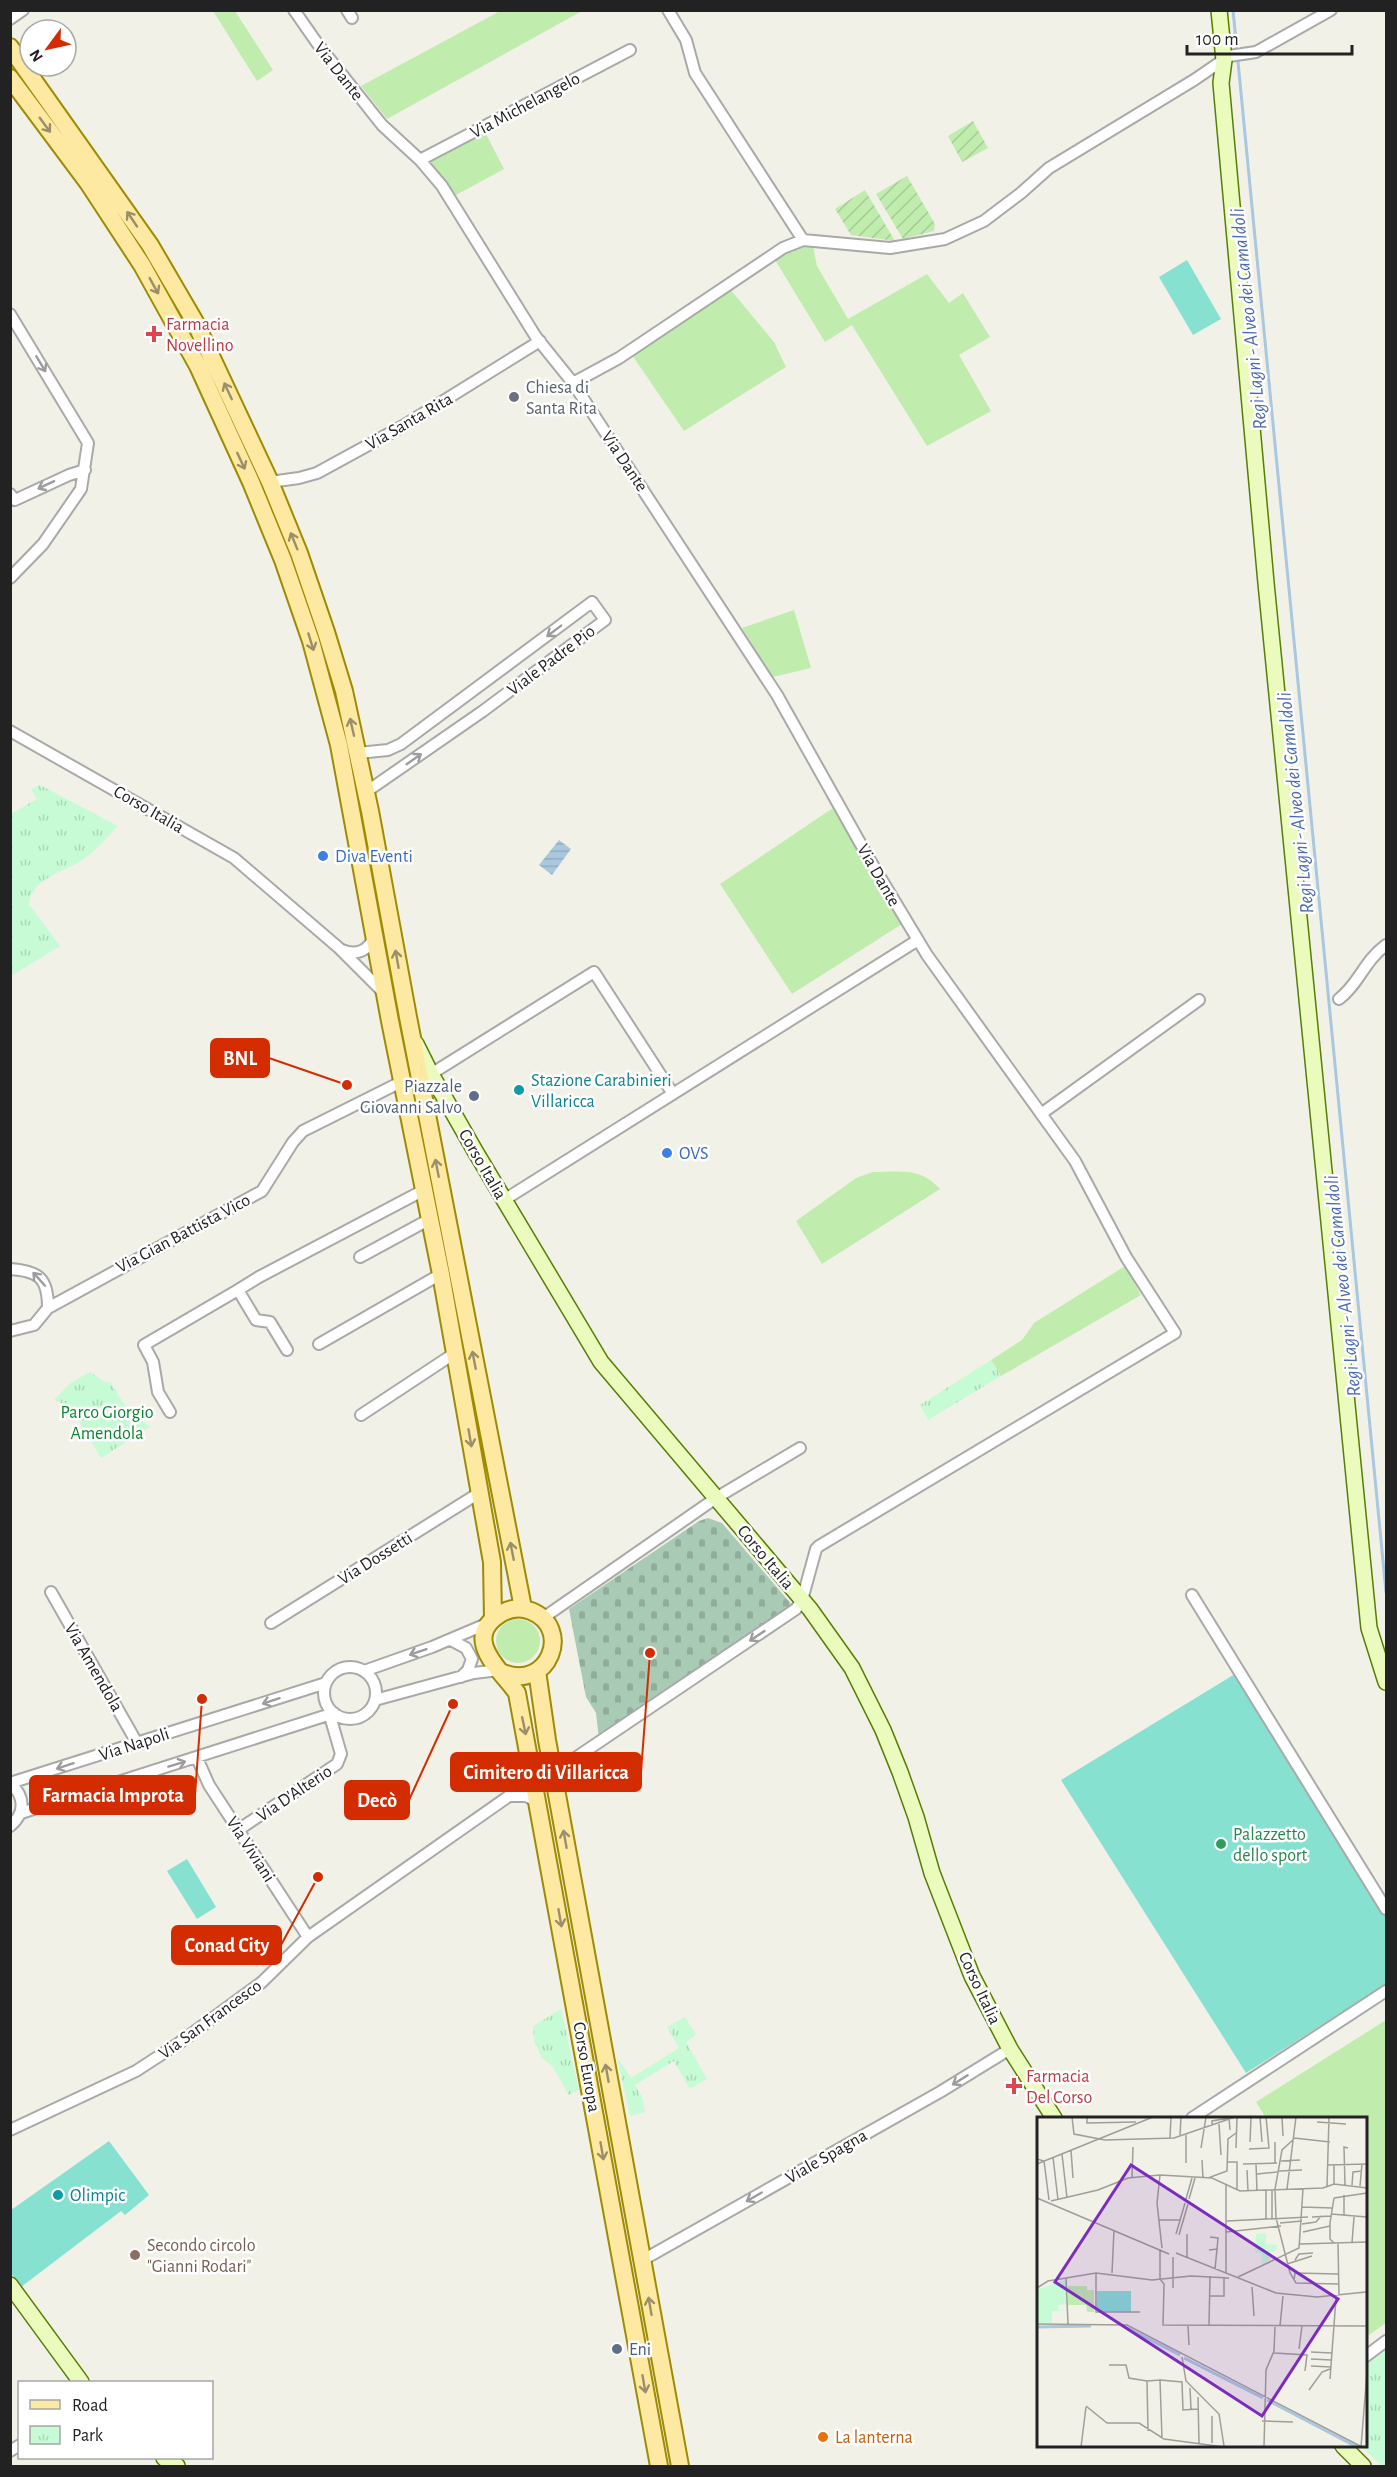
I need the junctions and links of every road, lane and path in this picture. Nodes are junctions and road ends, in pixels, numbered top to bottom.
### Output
1 (23, 10) edge
2 (294, 10) edge
3 (668, 10) edge
4 (1219, 10) edge
5 (1330, 10) edge
6 (10, 19) edge
7 (10, 47) edge
8 (630, 50) dead end
9 (1226, 58) junction
10 (12, 82) edge
11 (420, 160) junction
12 (803, 240) junction
13 (10, 314) edge
14 (540, 341) junction
15 (573, 383) junction
16 (85, 470) junction
17 (270, 482) junction
18 (12, 499) edge
19 (10, 579) edge
20 (10, 731) edge
21 (358, 753) junction
22 (366, 792) junction
23 (375, 933) junction
24 (918, 940) junction
25 (1386, 945) edge
26 (341, 950) junction
27 (386, 996) junction
28 (1339, 999) dead end
29 (1199, 1000) dead end
30 (409, 1024) junction
31 (391, 1025) junction
32 (431, 1074) junction
33 (403, 1081) junction
34 (673, 1094) junction
35 (448, 1104) junction
36 (426, 1112) junction
37 (1041, 1114) junction
38 (424, 1190) junction
39 (504, 1200) junction
40 (430, 1219) junction
41 (360, 1257) dead end
42 (10, 1269) edge
43 (441, 1274) junction
44 (238, 1290) junction
45 (48, 1308) junction
46 (10, 1331) edge
47 (319, 1344) dead end
48 (287, 1350) dead end
49 (455, 1353) junction
50 (170, 1412) dead end
51 (361, 1414) dead end
52 (800, 1448) dead end
53 (479, 1492) junction
54 (716, 1498) junction
55 (51, 1592) dead end
56 (1192, 1595) dead end
57 (802, 1600) junction
58 (523, 1608) junction
59 (543, 1618) junction
60 (492, 1621) junction
61 (272, 1623) dead end
62 (451, 1640) junction
63 (364, 1671) junction
64 (537, 1671) junction
65 (501, 1672) junction
66 (461, 1677) junction
67 (1386, 1682) edge
68 (326, 1683) junction
69 (375, 1700) junction
70 (332, 1715) junction
71 (137, 1743) junction
72 (197, 1758) junction
73 (530, 1760) junction
74 (552, 1770) junction
75 (10, 1783) edge
76 (509, 1796) junction
77 (538, 1802) junction
78 (21, 1813) junction
79 (10, 1826) edge
80 (238, 1830) junction
81 (1386, 1909) edge
82 (308, 1937) junction
83 (1386, 1991) edge
84 (1010, 2049) junction
85 (1053, 2117) edge
86 (1194, 2117) edge
87 (10, 2130) edge
88 (642, 2261) junction
89 (10, 2285) edge
90 (1386, 2341) edge
91 (1367, 2355) edge
92 (80, 2381) edge
93 (1345, 2447) edge
94 (659, 2466) edge
95 (680, 2466) edge
96 (1363, 2466) edge

1 - 6 street
2 - 11 street, Via Dante
3 - 12 street
4 - 9 street
5 - 9 street
17 -> 7 main road
8 - 11 street, Via Michelangelo
9 - 12 street
9 - 67 street
10 -> 23 main road
11 - 14 street, Via Dante
12 - 15 street
13 -> 16 street
14 - 15 street, Via Dante
14 - 17 street, Via Santa Rita
15 - 24 street, Via Dante
16 -> 18 street
16 - 19 street
21 -> 17 main road
20 - 26 street, Corso Italia
21 - 22 main road
22 -> 21 street, Viale Padre Pio
30 -> 22 main road
23 - 26 street
23 - 27 main road
24 - 34 street
24 - 37 street, Via Dante
25 - 28 street
26 - 27 street, Corso Italia
27 - 30 main road
27 - 31 main road
29 - 37 street
30 - 31 main road
30 - 32 street, Corso Italia
30 - 36 main road
31 - 33 main road
32 - 34 street
32 - 35 street, Corso Italia
33 - 38 main road
33 - 45 street, Via Gian Battista Vico
34 - 39 street
35 - 36 street
35 - 39 street, Corso Italia
58 -> 36 main road
37 - 57 street, Via Dante
38 - 40 main road
38 - 44 street
39 - 54 street, Corso Italia
40 - 41 street
40 - 43 main road
45 -> 42 street
43 - 47 street
43 - 49 main road
44 - 48 street
44 - 50 street
45 - 46 street, Via Gian Battista Vico
49 - 51 street
49 -> 53 main road
52 - 54 street
53 - 60 main road
53 - 61 street, Via Dossetti
54 - 57 street, Corso Italia
54 - 59 street
55 - 71 street, Via Amendola
56 - 81 street
57 -> 74 street
57 - 84 street, Corso Italia
58 - 59 main road
58 - 60 main road
59 - 64 main road
60 - 62 street
60 - 65 main road
62 -> 63 street
62 - 66 street
63 - 68 street
63 - 69 street
64 - 65 main road
64 - 74 main road, Corso Europa
65 - 66 street
65 -> 73 main road, Corso Europa
66 - 69 street
68 - 70 street
68 -> 71 street, Via Napoli
69 - 70 street
70 - 72 street, Via Napoli
70 - 80 street, Via D'Alterio
71 -> 75 street, Via Napoli
78 -> 72 street, Via Napoli
72 - 80 street, Via Viviani
73 - 76 street, Via San Francesco
73 - 77 main road, Corso Europa
88 -> 74 main road, Corso Europa
75 - 78 street
76 - 77 street
76 - 82 street, Via San Francesco
77 -> 94 main road, Corso Europa
78 - 79 street
80 - 82 street, Via Viviani
82 - 87 street, Via San Francesco
83 - 86 street
84 - 85 street, Corso Italia
84 -> 88 street, Viale Spagna
95 -> 88 main road, Corso Europa
89 - 92 street
90 - 91 street
93 - 96 street

